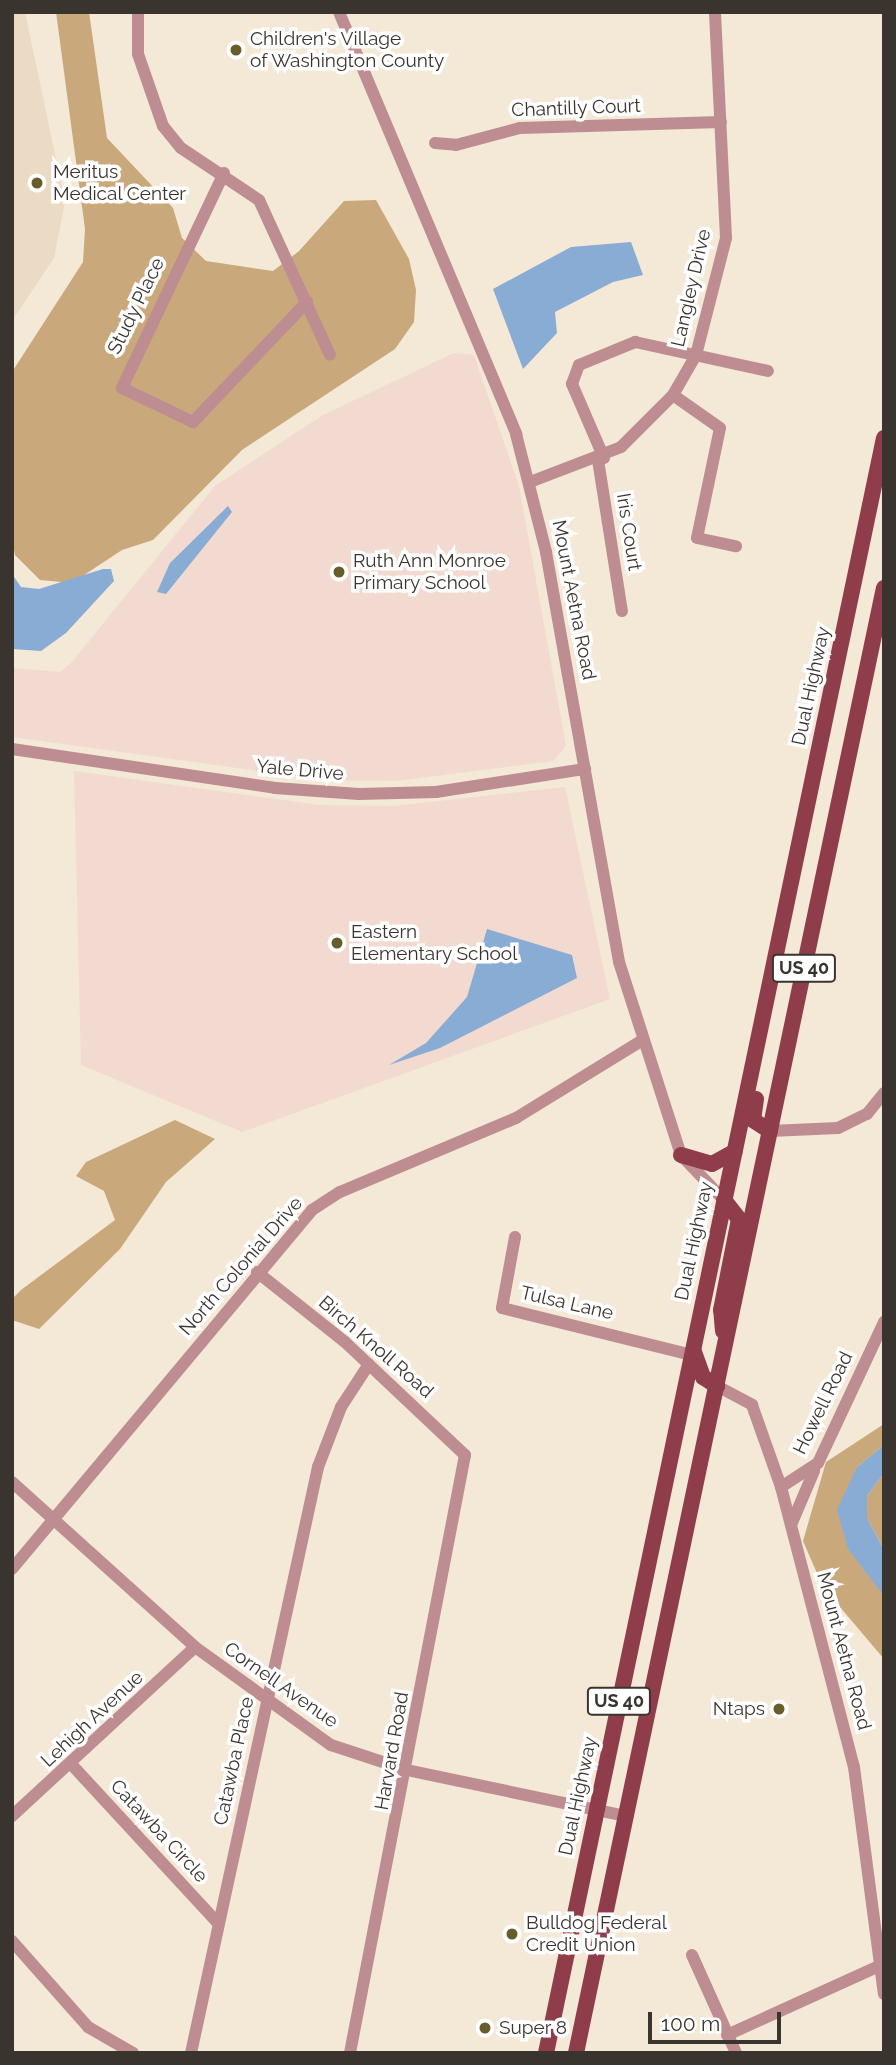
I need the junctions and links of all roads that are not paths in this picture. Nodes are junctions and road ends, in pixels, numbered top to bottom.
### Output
1 (138, 12) edge
2 (339, 12) edge
3 (715, 12) edge
4 (721, 122) junction
5 (435, 143) dead end
6 (224, 173) junction
7 (307, 302) junction
8 (330, 355) dead end
9 (696, 355) junction
10 (768, 370) dead end
11 (673, 396) junction
12 (884, 438) edge
13 (601, 459) junction
14 (530, 482) junction
15 (736, 546) dead end
16 (884, 589) edge
17 (622, 611) dead end
18 (12, 749) edge
19 (585, 769) junction
20 (777, 949) junction
21 (643, 1040) junction
22 (884, 1093) edge
23 (770, 1131) junction
24 (735, 1151) junction
25 (681, 1155) junction
26 (724, 1200) junction
27 (515, 1237) dead end
28 (257, 1272) junction
29 (884, 1322) edge
30 (725, 1348) junction
31 (693, 1352) junction
32 (369, 1364) junction
33 (717, 1385) junction
34 (682, 1404) junction
35 (712, 1410) junction
36 (465, 1455) joint
37 (818, 1463) junction
38 (12, 1482) edge
39 (781, 1487) junction
40 (55, 1518) junction
41 (791, 1525) junction
42 (12, 1569) edge
43 (195, 1647) junction
44 (267, 1701) junction
45 (72, 1765) junction
46 (407, 1770) junction
47 (597, 1809) junction
48 (12, 1816) edge
49 (626, 1816) junction
50 (218, 1923) junction
51 (12, 1941) edge
52 (692, 1955) dead end
53 (879, 1966) junction
54 (884, 1994) edge
55 (727, 2035) junction
56 (133, 2053) edge
57 (191, 2053) edge
58 (350, 2053) edge
59 (546, 2053) edge
60 (576, 2053) edge
61 (736, 2053) edge

1 - 6 street
2 - 14 street, Mount Aetna Road
3 - 4 street, Langley Drive
4 - 5 street, Chantilly Court
4 - 9 street, Langley Drive
6 - 7 street
6 - 7 street, Study Place
7 - 8 street
9 - 10 street
9 - 11 street, Langley Drive
9 - 13 street, Iris Court
11 - 13 street, Langley Drive
11 - 15 street
12 - 20 main road, Dual Highway / US 40
13 - 14 street, Langley Drive
13 - 17 street, Iris Court
14 - 19 street, Mount Aetna Road
16 - 23 main road, US 40
18 - 19 street, Yale Drive
19 - 21 street, Mount Aetna Road
20 - 23 main road
20 - 24 main road, Dual Highway / US 40
21 - 25 street, Mount Aetna Road
21 - 28 street, North Colonial Drive
22 - 23 street
23 - 30 main road, US 40
24 - 25 main road
24 - 26 main road, Dual Highway / US 40
25 - 26 street, Mount Aetna Road
26 - 30 main road
26 - 31 main road, Dual Highway / US 40
27 - 31 street, Tulsa Lane
28 - 32 street, Birch Knoll Road
28 - 40 street, North Colonial Drive
29 - 37 street, Howell Road
30 - 33 main road, US 40
31 - 33 main road
31 - 34 main road, Dual Highway / US 40
32 - 36 street, Birch Knoll Road
32 - 44 street, Catawba Place
33 - 35 main road, US 40
33 - 39 street, Mount Aetna Road
34 - 35 main road
34 - 47 main road, Dual Highway / US 40
35 - 49 main road, US 40
36 - 46 street, Harvard Road
37 - 39 street, Howell Road
37 - 41 street
38 - 40 street, Cornell Avenue
39 - 41 street, Mount Aetna Road
40 - 42 street, North Colonial Drive
40 - 43 street, Cornell Avenue
41 - 53 street, Mount Aetna Road
43 - 44 street, Cornell Avenue
43 - 45 street, Lehigh Avenue
44 - 46 street, Cornell Avenue
44 - 50 street, Catawba Place
45 - 48 street, Lehigh Avenue
45 - 50 street, Catawba Circle
46 - 47 street, Cornell Avenue
46 - 58 street, Harvard Road
47 - 49 street, Cornell Avenue
47 - 59 main road, Dual Highway / US 40
49 - 60 main road, US 40
50 - 57 street, Catawba Place
51 - 56 street
52 - 55 street
53 - 54 street, Mount Aetna Road
53 - 55 street
55 - 61 street

